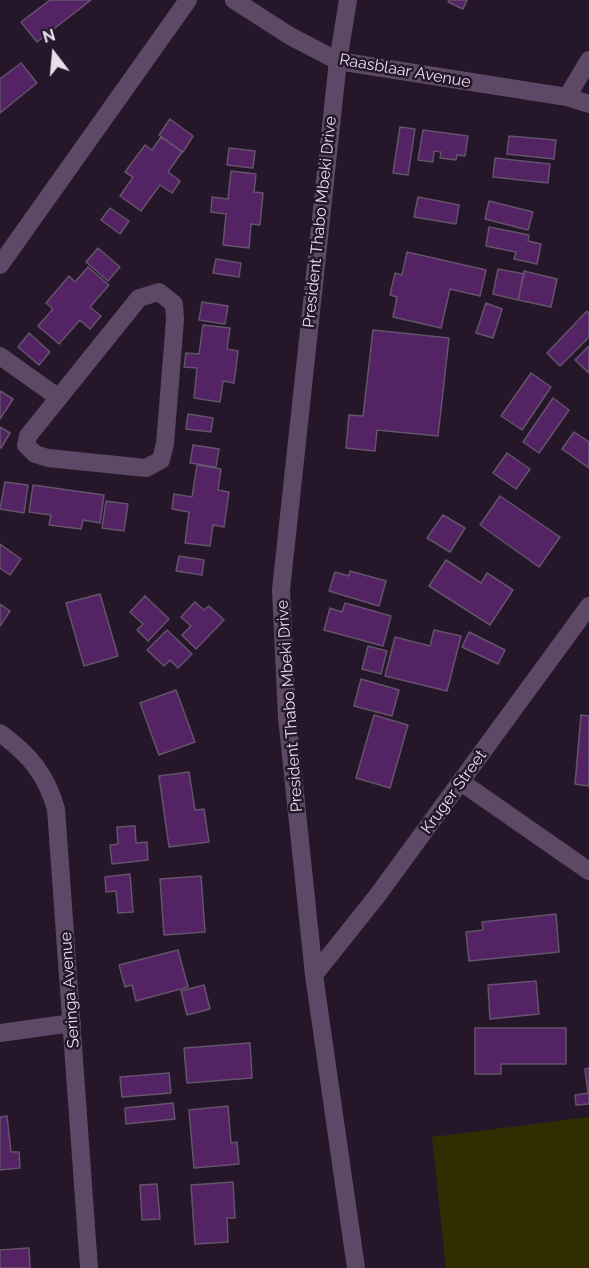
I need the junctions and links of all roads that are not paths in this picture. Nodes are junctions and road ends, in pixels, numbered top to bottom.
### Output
1 (188, 0) edge
2 (234, 0) edge
3 (348, 0) edge
4 (589, 60) edge
5 (338, 61) junction
6 (567, 97) junction
7 (589, 105) edge
8 (0, 265) edge
9 (0, 356) edge
10 (59, 398) junction
11 (589, 606) edge
12 (0, 733) edge
13 (461, 782) junction
14 (589, 871) edge
15 (314, 975) junction
16 (72, 1023) junction
17 (0, 1033) edge
18 (88, 1268) edge
19 (356, 1268) edge

1 - 8 street
2 - 5 street, Raasblaar Avenue
3 - 5 street, President Thabo Mbeki Drive
4 - 6 street
5 - 6 street, Raasblaar Avenue
5 - 15 street, President Thabo Mbeki Drive
6 - 7 street, Raasblaar Avenue
9 - 10 street
10 - 10 street
11 - 13 street, Kruger Street
12 - 16 street, Seringa Avenue
13 - 14 street
13 - 15 street, Kruger Street
15 - 19 street, President Thabo Mbeki Drive
16 - 17 street
16 - 18 street, Seringa Avenue

